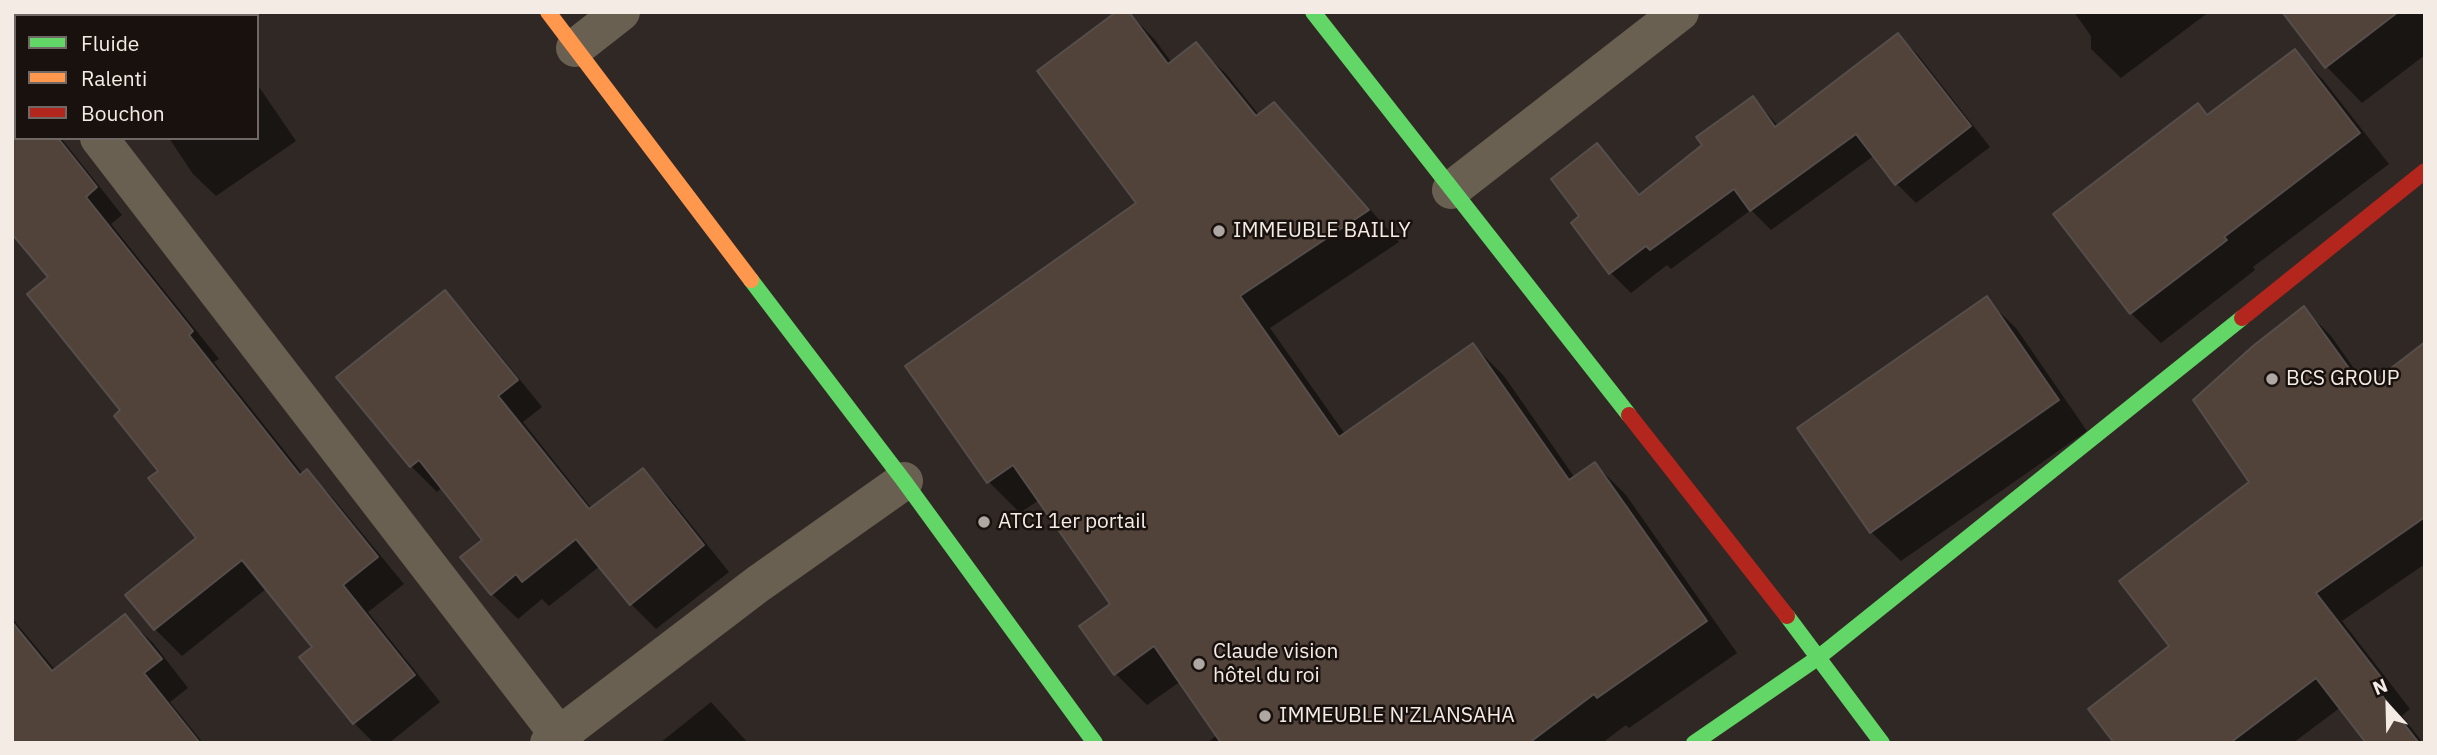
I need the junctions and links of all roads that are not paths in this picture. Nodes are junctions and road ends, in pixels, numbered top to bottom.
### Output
1 (548, 12) edge
2 (621, 12) edge
3 (1313, 12) edge
4 (1680, 12) edge
5 (575, 48) junction
6 (102, 140) edge
7 (2425, 171) edge
8 (1451, 190) junction
9 (904, 481) junction
10 (1819, 657) junction
11 (558, 740) edge
12 (1095, 743) edge
13 (1694, 743) edge
14 (1882, 743) edge

1 - 5 street
2 - 5 street
3 - 8 street
4 - 8 street
5 - 9 street
6 - 11 street
7 - 10 street
8 - 10 street
9 - 11 street
9 - 12 street
10 - 13 street
10 - 14 street

